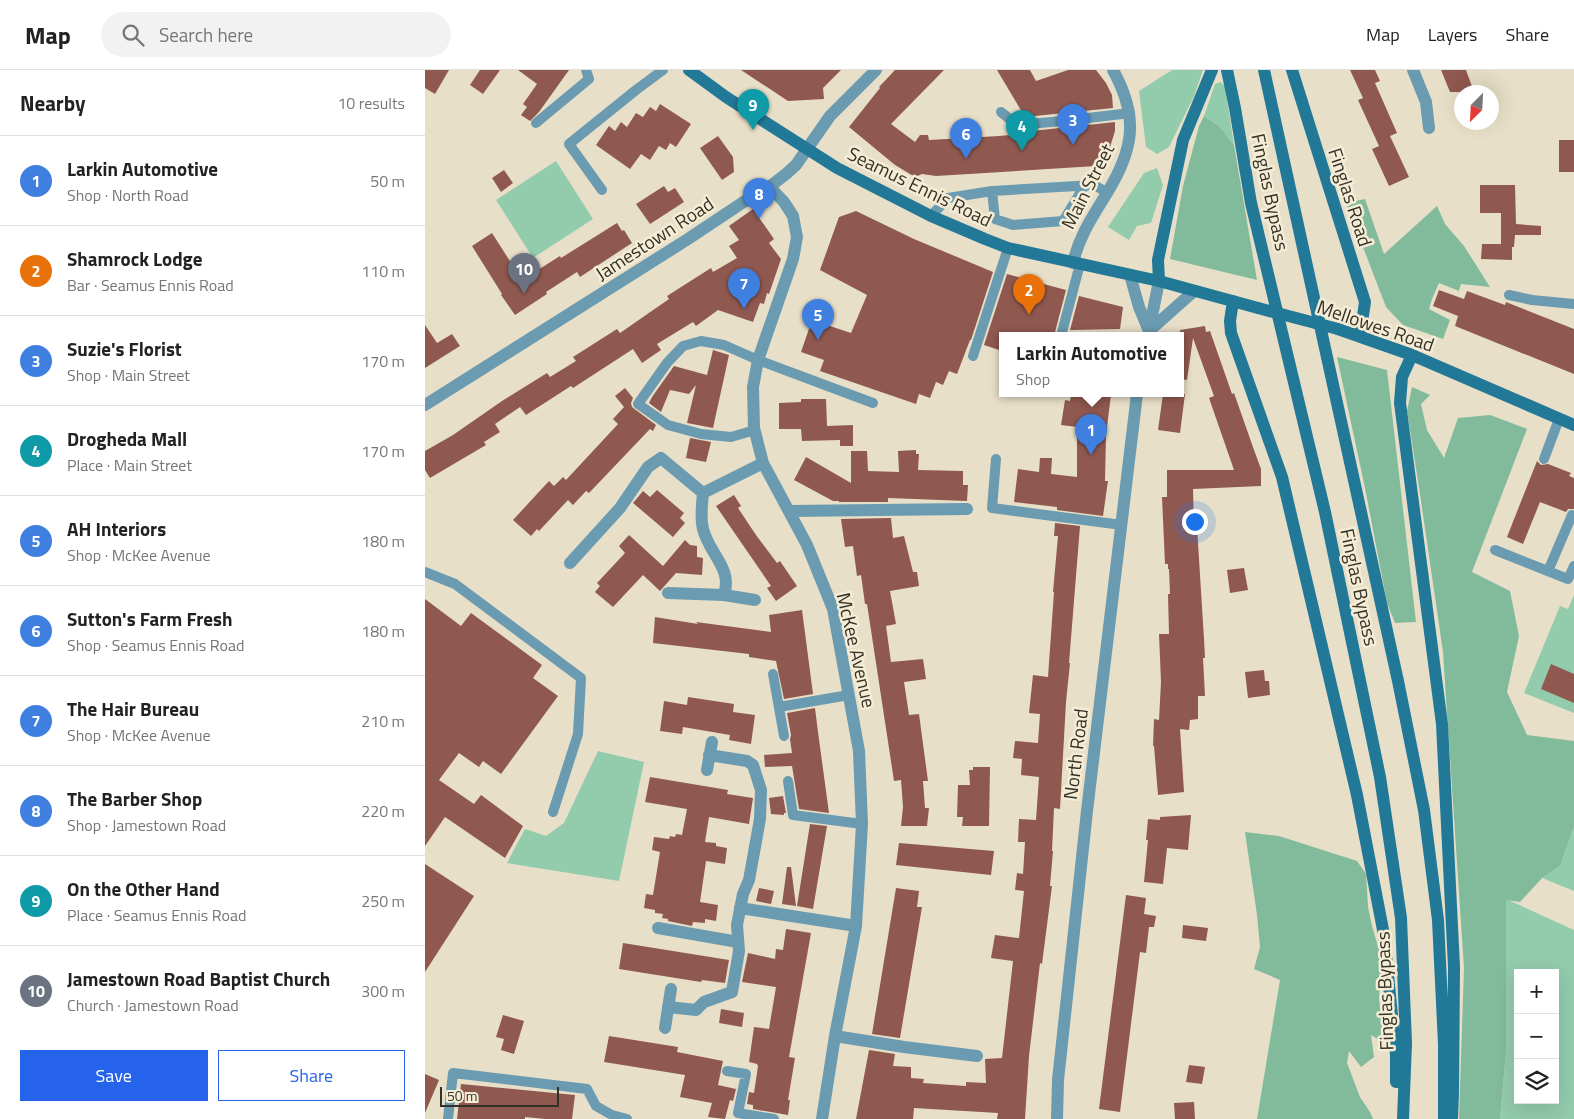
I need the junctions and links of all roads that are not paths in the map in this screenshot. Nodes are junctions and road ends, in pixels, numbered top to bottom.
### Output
1 (586, 70) edge
2 (663, 70) edge
3 (689, 70) edge
4 (876, 70) edge
5 (1113, 70) edge
6 (1212, 70) edge
7 (1227, 70) edge
8 (1264, 70) edge
9 (1292, 70) edge
10 (1413, 70) edge
11 (1001, 112) dead end
12 (1130, 113) junction
13 (536, 123) dead end
14 (1429, 128) dead end
15 (807, 149) junction
16 (1085, 186) junction
17 (770, 187) junction
18 (602, 190) dead end
19 (993, 191) junction
20 (1107, 192) junction
21 (931, 216) junction
22 (1009, 248) junction
23 (1077, 264) junction
24 (1130, 275) junction
25 (1159, 281) junction
26 (1194, 291) junction
27 (1509, 295) dead end
28 (1233, 301) junction
29 (1574, 304) edge
30 (1062, 332) edge
31 (1148, 332) edge
32 (1149, 332) edge
33 (1151, 332) edge
34 (1360, 336) junction
35 (1412, 355) junction
36 (973, 356) dead end
37 (758, 360) junction
38 (1137, 397) edge
39 (873, 403) dead end
40 (425, 405) edge
41 (1559, 419) junction
42 (1574, 425) edge
43 (755, 430) junction
44 (996, 459) dead end
45 (1544, 459) dead end
46 (763, 464) junction
47 (703, 493) junction
48 (967, 509) dead end
49 (789, 512) junction
50 (1572, 515) dead end
51 (1122, 525) junction
52 (1495, 550) dead end
53 (570, 563) dead end
54 (1574, 566) edge
55 (1548, 571) junction
56 (425, 572) edge
57 (669, 593) dead end
58 (724, 595) junction
59 (755, 600) dead end
60 (773, 674) dead end
61 (849, 695) junction
62 (779, 706) junction
63 (784, 736) dead end
64 (711, 742) dead end
65 (709, 755) junction
66 (707, 770) dead end
67 (788, 780) dead end
68 (553, 812) dead end
69 (862, 824) junction
70 (740, 908) junction
71 (856, 926) junction
72 (658, 928) dead end
73 (738, 942) junction
74 (671, 989) dead end
75 (669, 1007) junction
76 (665, 1028) dead end
77 (835, 1036) junction
78 (977, 1056) dead end
79 (727, 1071) dead end
80 (448, 1119) edge
81 (627, 1119) edge
82 (774, 1119) edge
83 (822, 1119) edge
84 (1057, 1119) edge
85 (1397, 1119) edge
86 (1403, 1119) edge
87 (1444, 1119) edge
88 (1452, 1119) edge

1 - 13 lane
2 - 18 lane
3 - 15 main road, Seamus Ennis Road
4 - 15 street, Jamestown Road
5 - 12 street, Main Street
6 - 25 main road
7 - 86 main road, Finglas Bypass
8 - 87 main road, Finglas Bypass
9 - 34 main road, Finglas Road
10 - 14 street
11 - 12 lane
12 - 20 street, Main Street
15 - 17 street, Jamestown Road
15 - 21 main road, Seamus Ennis Road
16 - 19 lane
16 - 19 lane
16 - 20 lane
17 - 37 street, McKee Avenue
17 - 40 street, Jamestown Road
19 - 21 lane
20 - 23 street, Main Street
21 - 22 main road, Seamus Ennis Road
22 - 23 main road, Seamus Ennis Road
22 - 36 lane
23 - 24 main road, Seamus Ennis Road
23 - 30 lane
24 - 25 main road, Seamus Ennis Road
24 - 31 street
25 - 26 main road, Mellowes Road
25 - 32 street
26 - 28 main road, Mellowes Road
26 - 33 street
27 - 29 lane
28 - 34 main road, Mellowes Road, bridge
28 - 85 main road
34 - 35 main road, Mellowes Road
35 - 41 main road, Mellowes Road
35 - 88 main road
37 - 39 lane
37 - 43 street, McKee Avenue
37 - 43 lane
38 - 51 street, North Road
41 - 42 main road, Mellowes Road
41 - 45 lane
43 - 46 street, McKee Avenue
44 - 51 lane
46 - 47 street
46 - 49 street, McKee Avenue
47 - 53 street
47 - 58 street
48 - 49 street
49 - 61 street, McKee Avenue
50 - 55 lane
51 - 84 street, North Road
52 - 55 lane
54 - 55 lane
56 - 68 lane
57 - 58 street
58 - 59 street
60 - 62 lane
61 - 62 lane
61 - 69 street, McKee Avenue
62 - 63 lane
64 - 65 street
65 - 66 street
65 - 70 street
67 - 69 lane
69 - 71 street, McKee Avenue
70 - 71 street
70 - 73 street
71 - 77 street, McKee Avenue
72 - 73 street
73 - 75 street
74 - 75 street
75 - 76 street
77 - 78 street
77 - 83 street, McKee Avenue
79 - 82 lane
80 - 81 lane

